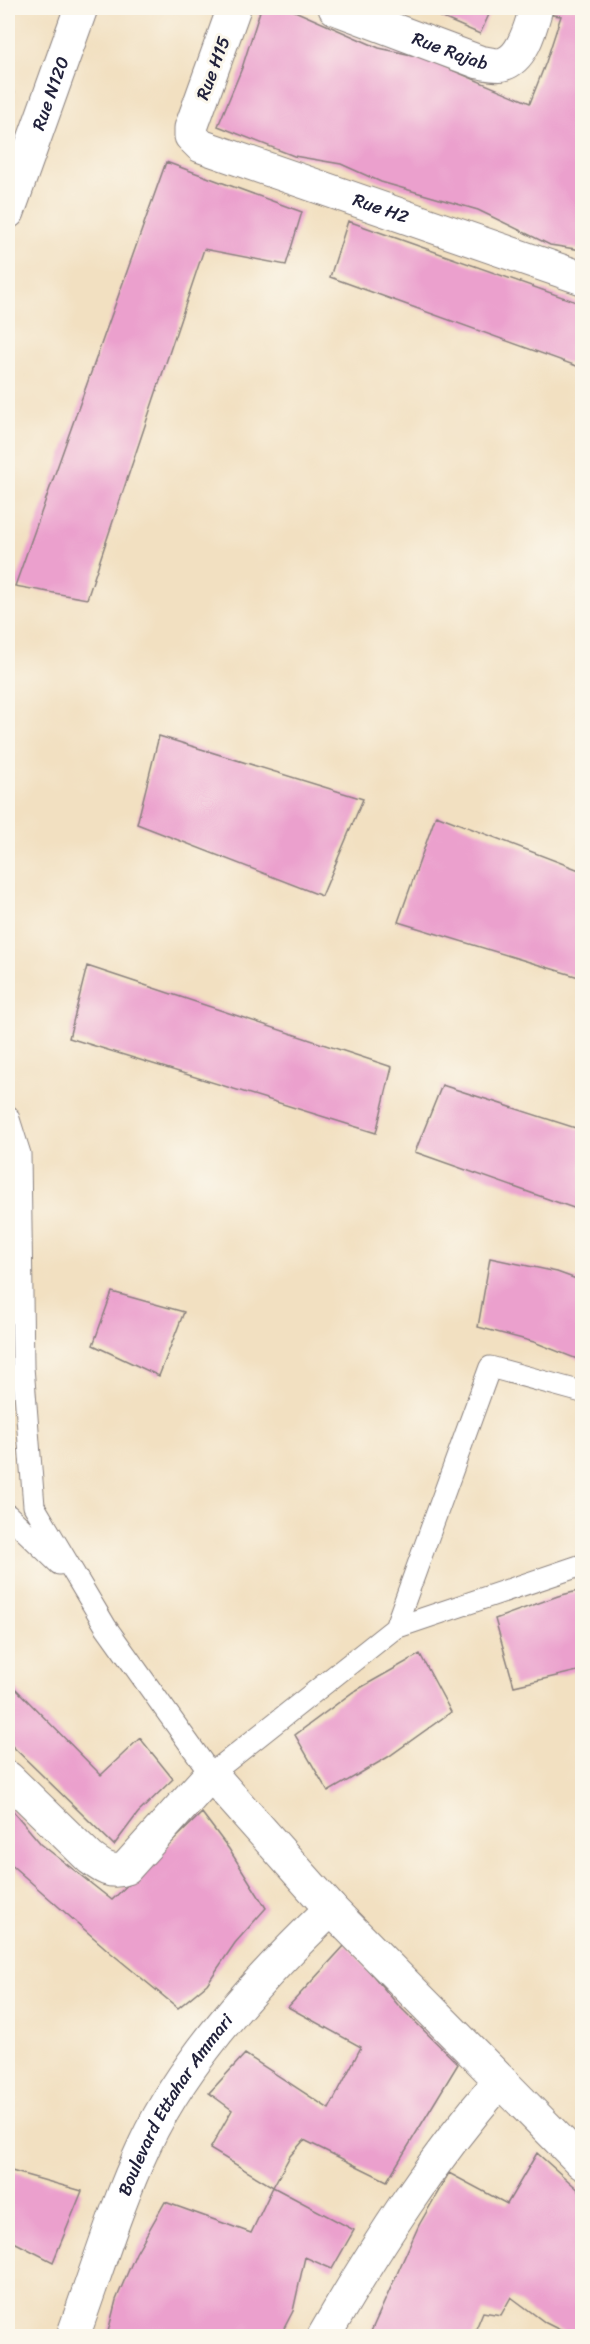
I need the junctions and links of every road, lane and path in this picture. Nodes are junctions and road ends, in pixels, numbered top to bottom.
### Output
1 (81, 8) edge
2 (234, 8) edge
3 (335, 8) edge
4 (536, 8) edge
5 (191, 129) joint
6 (8, 212) edge
7 (582, 278) edge
8 (8, 1116) edge
9 (582, 1392) edge
10 (8, 1515) edge
11 (582, 1565) edge
12 (79, 1583) junction
13 (395, 1628) junction
14 (211, 1774) junction
15 (8, 1778) edge
16 (330, 1909) junction
17 (500, 2081) junction
18 (582, 2163) edge
19 (73, 2337) edge
20 (324, 2337) edge

1 - 6 street, Rue N120
2 - 5 street, Rue H15
3 - 4 street, Rue Rajab
5 - 7 street, Rue H2
8 - 12 lane
9 - 13 lane
10 - 12 lane
11 - 13 lane
12 - 14 lane
13 - 14 lane
14 - 15 street
14 - 16 street
16 - 17 street
16 - 19 street, Boulevard Ettahar Ammari
17 - 18 street
17 - 20 street

